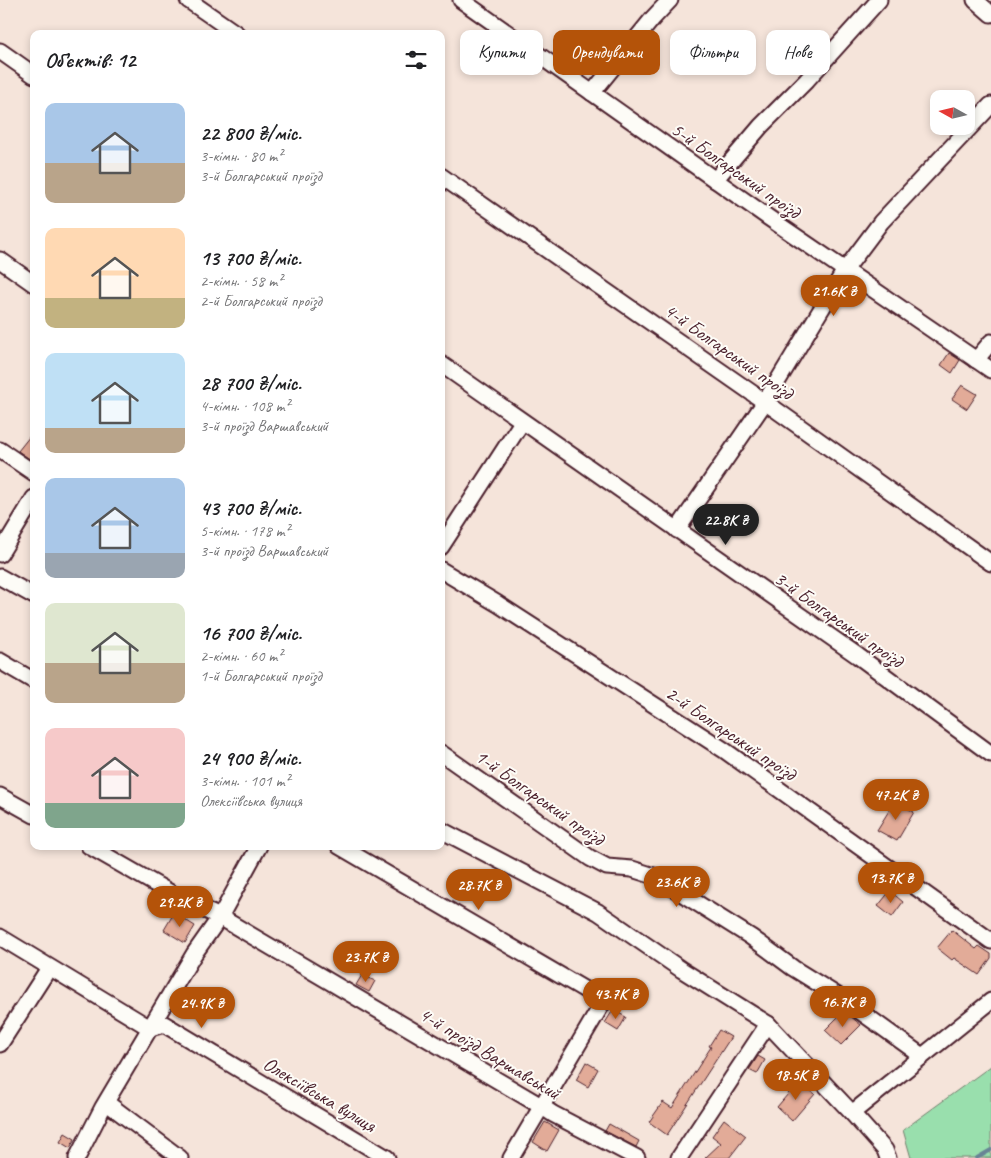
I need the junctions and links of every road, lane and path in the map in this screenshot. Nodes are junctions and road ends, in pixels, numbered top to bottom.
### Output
1 (188, 0) edge
2 (461, 0) edge
3 (670, 0) edge
4 (879, 0) edge
5 (974, 0) edge
6 (991, 14) edge
7 (231, 30) edge
8 (0, 51) edge
9 (30, 72) edge
10 (592, 93) junction
11 (991, 105) edge
12 (445, 179) edge
13 (715, 180) junction
14 (0, 260) edge
15 (845, 270) junction
16 (30, 281) edge
17 (991, 342) edge
18 (976, 360) junction
19 (445, 367) edge
20 (991, 370) edge
21 (766, 402) junction
22 (522, 422) junction
23 (0, 450) edge
24 (30, 470) edge
25 (30, 505) edge
26 (677, 530) junction
27 (445, 541) edge
28 (0, 554) edge
29 (991, 563) edge
30 (445, 572) edge
31 (0, 577) edge
32 (30, 594) edge
33 (0, 661) edge
34 (30, 679) edge
35 (991, 754) edge
36 (445, 756) edge
37 (0, 796) edge
38 (30, 813) edge
39 (445, 832) edge
40 (95, 850) edge
41 (257, 850) edge
42 (346, 850) edge
43 (220, 917) junction
44 (0, 937) edge
45 (991, 941) edge
46 (49, 968) junction
47 (991, 1001) edge
48 (768, 1024) junction
49 (150, 1028) junction
50 (0, 1044) edge
51 (922, 1056) junction
52 (107, 1102) junction
53 (541, 1106) junction
54 (852, 1113) junction
55 (882, 1155) edge
56 (77, 1158) edge
57 (180, 1158) edge
58 (387, 1158) edge
59 (511, 1158) edge
60 (637, 1158) edge
61 (679, 1158) edge

1 - 7 street
2 - 10 street, 5-й Болгарський проїзд
3 - 10 street
4 - 13 street
5 - 6 street
8 - 9 street
10 - 13 street, 5-й Болгарський проїзд
11 - 15 street
12 - 21 street, 4-й Болгарський проїзд
13 - 15 street, 5-й Болгарський проїзд
14 - 16 street
15 - 18 street, 5-й Болгарський проїзд
15 - 21 street
17 - 18 street
18 - 20 street, 5-й Болгарський проїзд
19 - 22 street, 3-й Болгарський проїзд
21 - 26 street
21 - 29 street, 4-й Болгарський проїзд
22 - 26 street, 3-й Болгарський проїзд
22 - 27 street
23 - 24 street
25 - 28 street
26 - 35 street, 3-й Болгарський проїзд
30 - 45 street, 2-й Болгарський проїзд
31 - 32 street
33 - 34 street
36 - 51 street, 1-й Болгарський проїзд
37 - 38 street
39 - 48 street
40 - 43 street, 4-й проїзд Варшавський
41 - 43 street
42 - 53 street
43 - 49 street
43 - 53 street, 4-й проїзд Варшавський
44 - 46 street, Олексіївська вулиця
46 - 49 street, Олексіївська вулиця
46 - 50 street
47 - 51 street
48 - 54 street
48 - 61 street
49 - 52 street
49 - 58 street, Олексіївська вулиця
51 - 54 street
52 - 56 street
52 - 57 street
53 - 59 street
53 - 60 street, 4-й проїзд Варшавський
54 - 55 street

